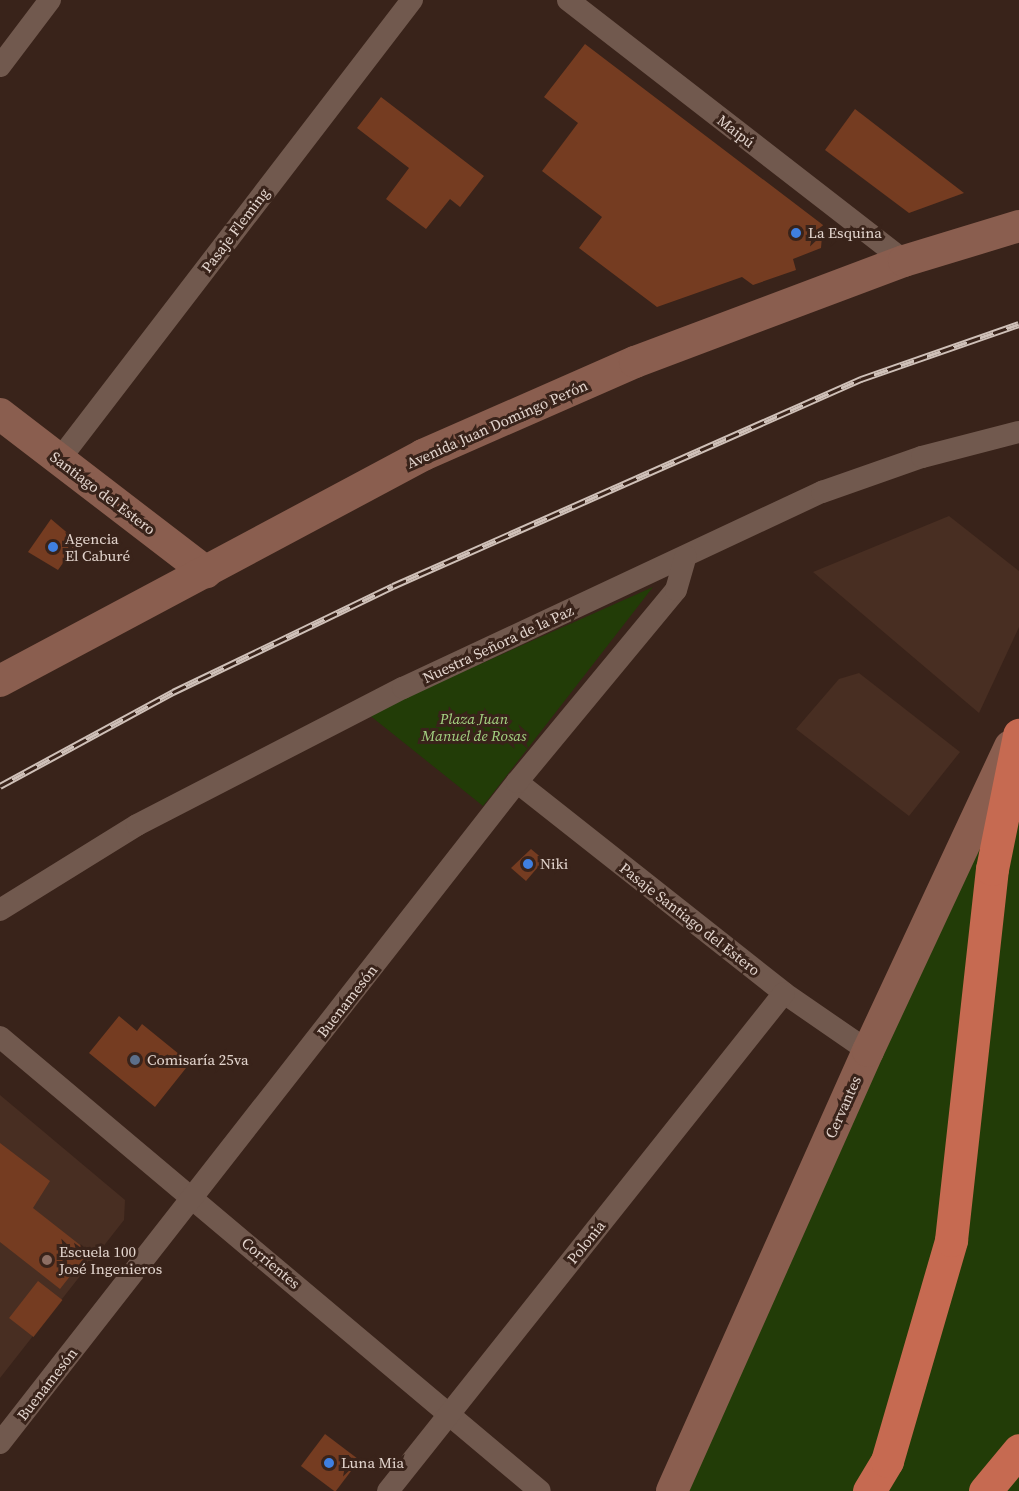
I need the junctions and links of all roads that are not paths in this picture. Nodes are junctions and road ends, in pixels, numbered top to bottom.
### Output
1 (51, 0) edge
2 (412, 0) edge
3 (568, 0) edge
4 (0, 66) edge
5 (1019, 226) edge
6 (904, 261) junction
7 (0, 414) edge
8 (1019, 432) edge
9 (59, 460) junction
10 (686, 556) junction
11 (206, 572) junction
12 (0, 681) edge
13 (1019, 727) edge
14 (1019, 735) edge
15 (517, 782) junction
16 (0, 910) edge
17 (784, 993) junction
18 (0, 1037) edge
19 (868, 1051) junction
20 (195, 1198) junction
21 (450, 1413) junction
22 (0, 1443) edge
23 (1019, 1450) edge
24 (388, 1491) edge
25 (540, 1491) edge
26 (672, 1491) edge
27 (869, 1491) edge
28 (984, 1491) edge

1 - 4 street
2 - 9 street, Pasaje Fleming
3 - 6 street, Maipú
5 - 6 street, Avenida Juan Domingo Perón
6 - 11 street, Avenida Juan Domingo Perón
7 - 9 street, Santiago del Estero
8 - 10 street, Nuestra Señora de la Paz
9 - 11 street, Santiago del Estero
10 - 15 street, Buenamesón
10 - 16 street, Nuestra Señora de la Paz
11 - 12 street, Avenida Juan Domingo Perón
13 - 19 street, Cervantes
14 - 27 highway
15 - 17 street, Pasaje Santiago del Estero
15 - 20 street, Buenamesón
17 - 19 street, Pasaje Santiago del Estero
17 - 21 street, Polonia
18 - 20 street, Corrientes
19 - 26 street, Cervantes
20 - 21 street, Corrientes
20 - 22 street, Buenamesón
21 - 24 street, Polonia
21 - 25 street, Corrientes
23 - 28 highway

